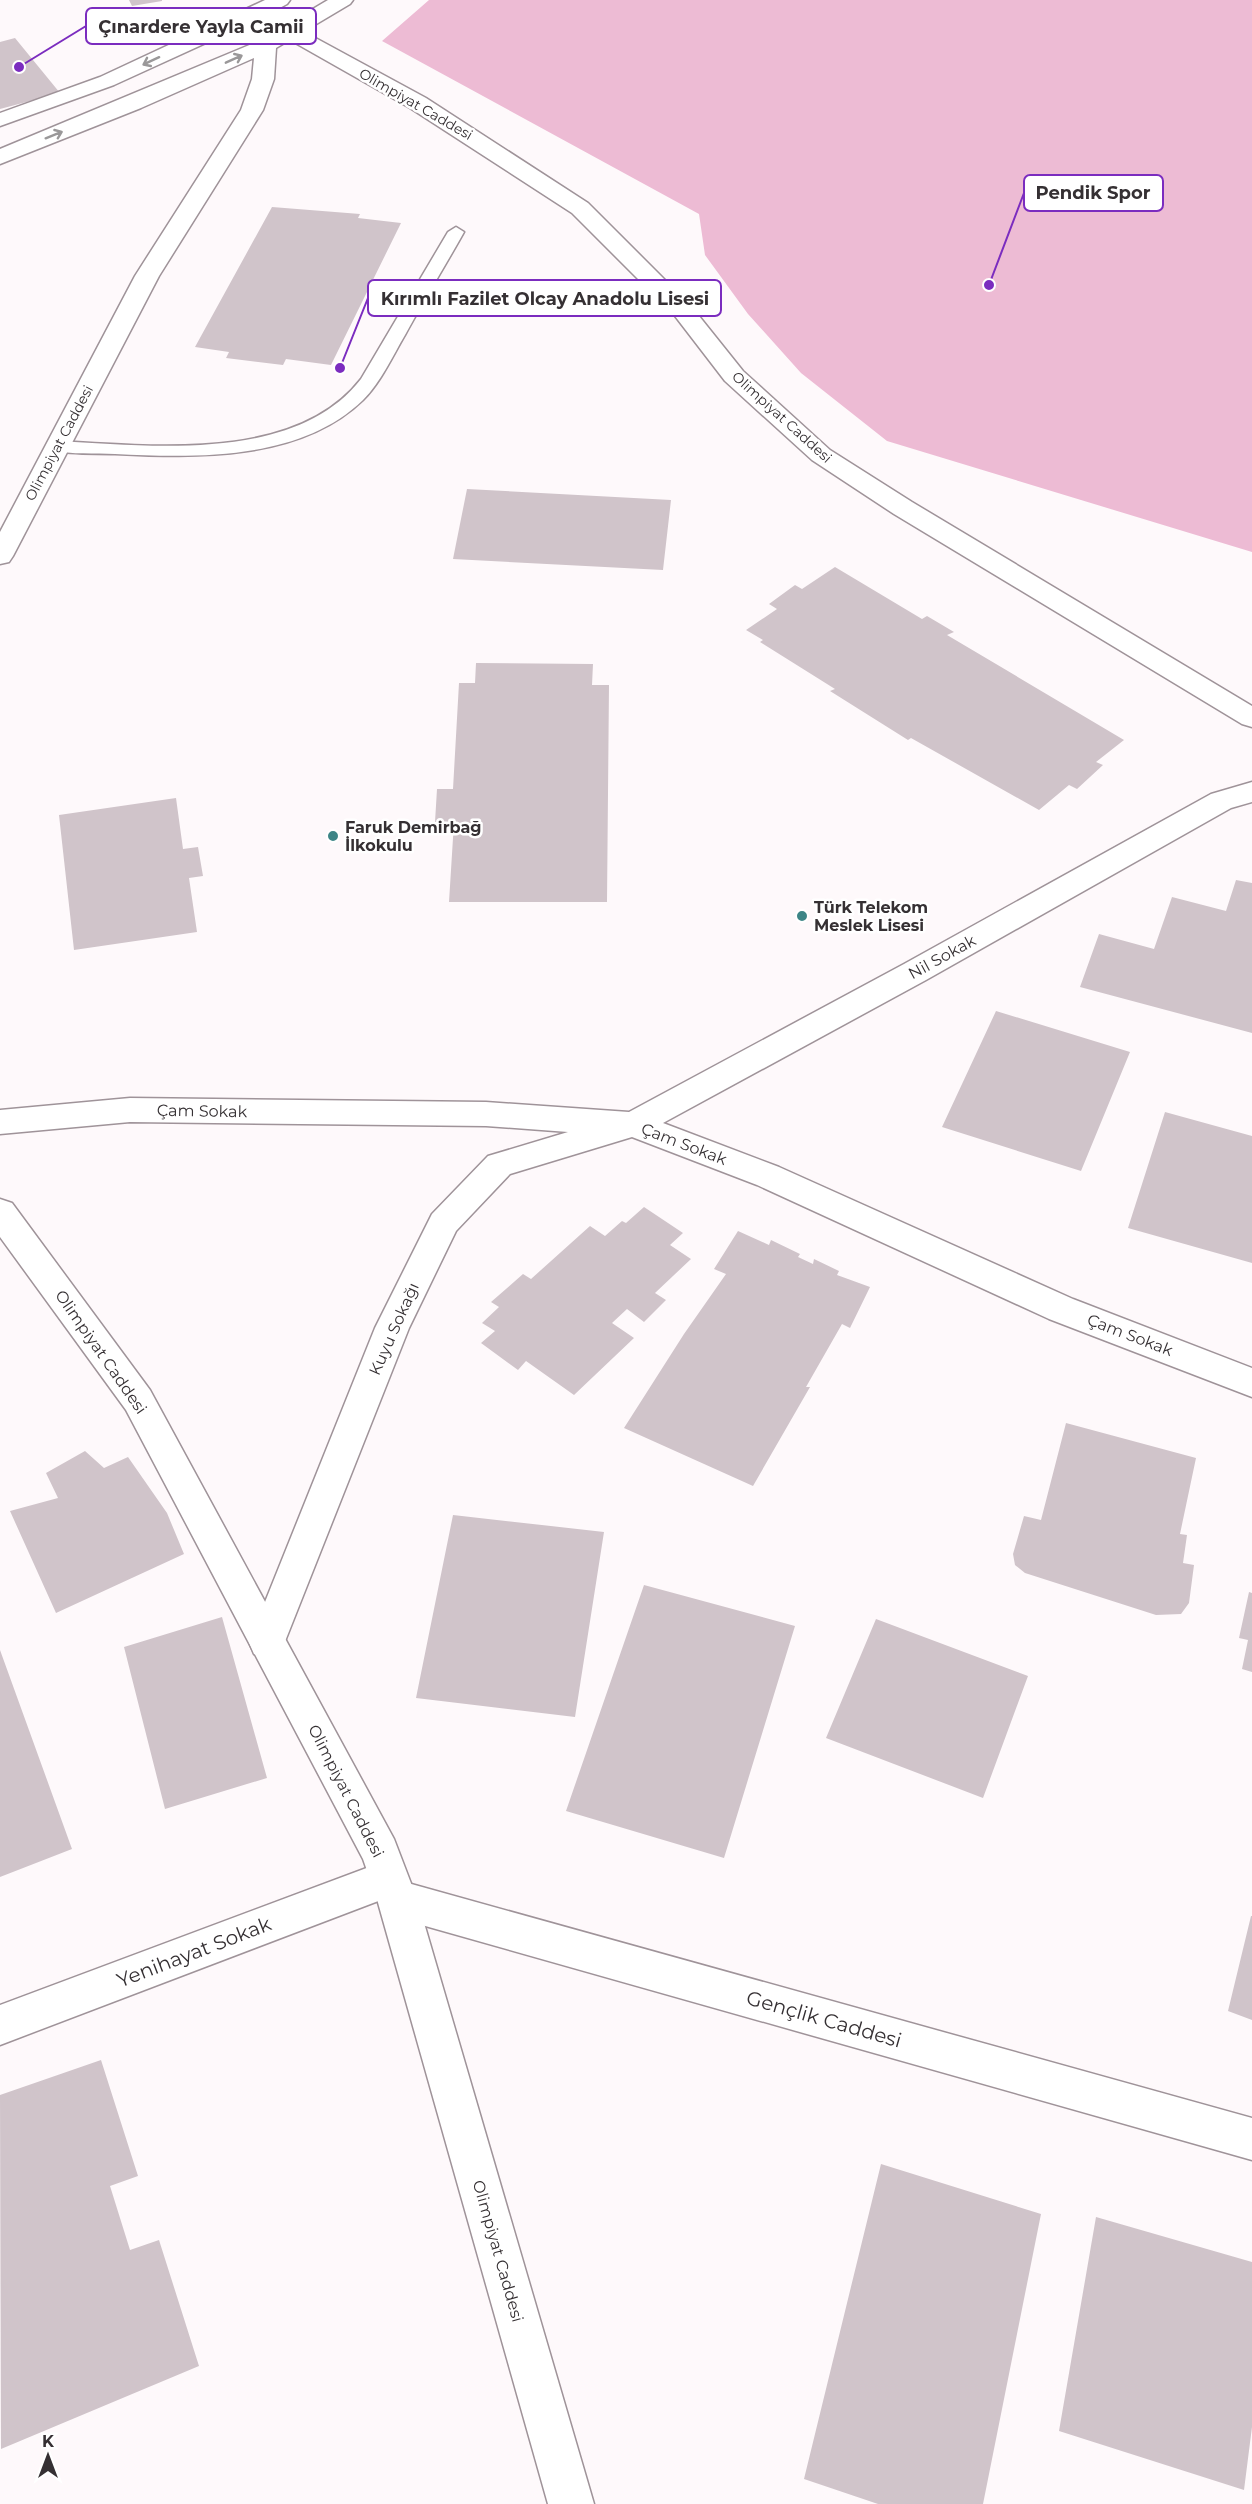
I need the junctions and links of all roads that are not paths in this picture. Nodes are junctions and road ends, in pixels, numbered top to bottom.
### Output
1 (280, 0) edge
2 (342, 0) edge
3 (290, 32) junction
4 (266, 45) junction
5 (0, 120) edge
6 (0, 156) edge
7 (456, 232) dead end
8 (58, 446) junction
9 (0, 556) edge
10 (1252, 718) edge
11 (1252, 792) edge
12 (0, 1122) edge
13 (633, 1124) junction
14 (0, 1212) edge
15 (1252, 1383) edge
16 (267, 1642) junction
17 (392, 1889) junction
18 (0, 2025) edge
19 (1252, 2139) edge
20 (571, 2504) edge

1 -> 5 street
2 - 3 street
3 - 4 street
3 - 10 street, Olimpiyat Caddesi
6 -> 4 street
4 - 8 street, Olimpiyat Caddesi
7 - 8 lane
8 - 9 street, Olimpiyat Caddesi
11 - 13 street, Nil Sokak
12 - 13 street, Çam Sokak
13 - 15 street, Çam Sokak
13 - 16 street, Kuyu Sokağı
14 - 16 street, Olimpiyat Caddesi
16 - 17 street, Olimpiyat Caddesi
17 - 18 street, Yenihayat Sokak
17 - 19 street, Gençlik Caddesi
17 - 20 street, Olimpiyat Caddesi

